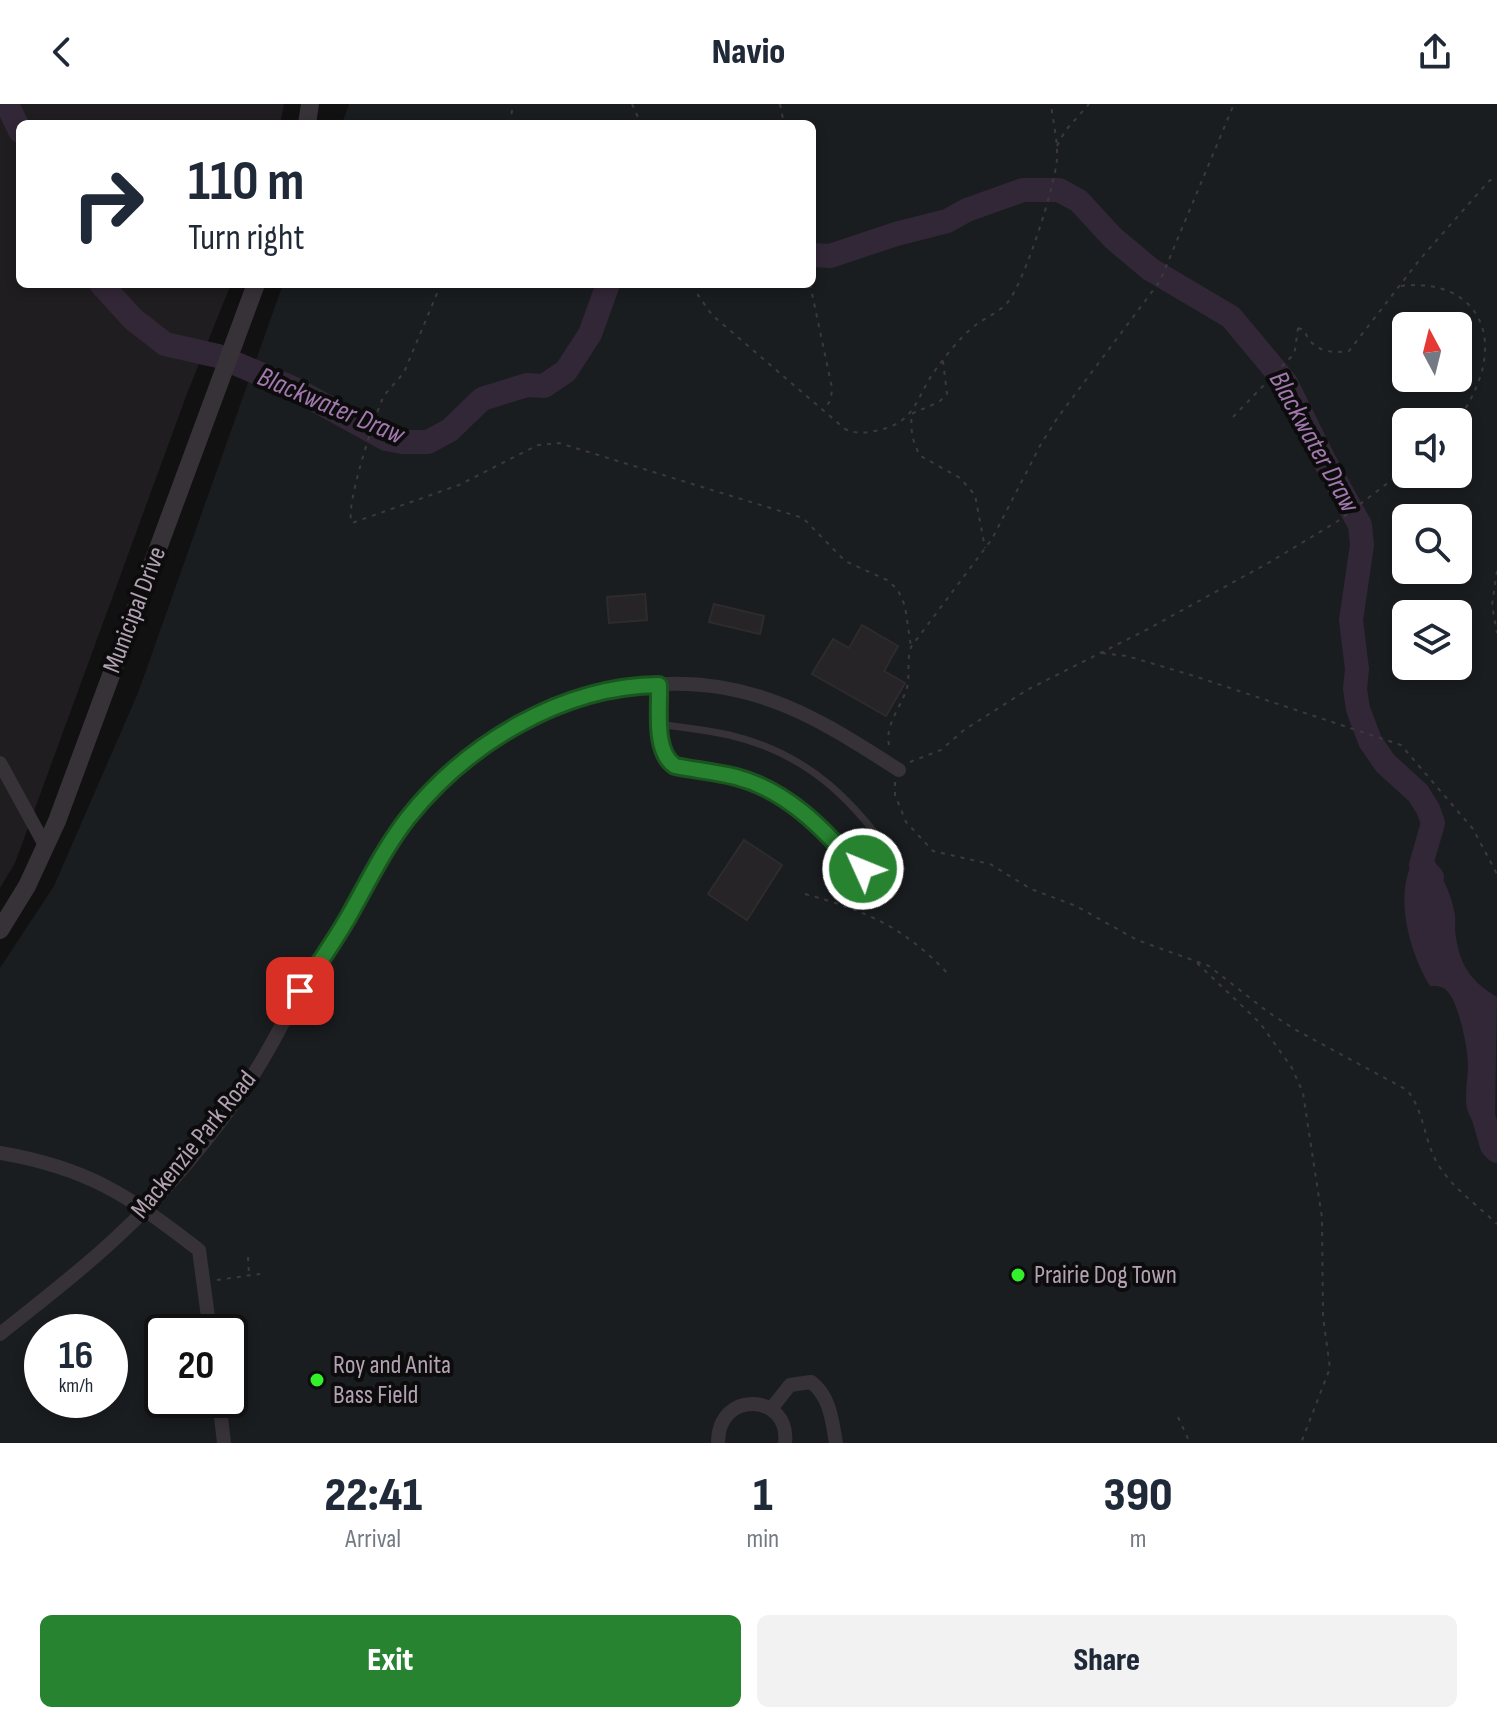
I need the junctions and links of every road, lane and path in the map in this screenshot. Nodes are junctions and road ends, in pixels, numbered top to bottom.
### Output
1 (1051, 104) edge
2 (1089, 104) edge
3 (1234, 104) edge
4 (1057, 147) junction
5 (1497, 177) edge
6 (1399, 286) junction
7 (255, 288) edge
8 (439, 288) edge
9 (696, 288) edge
10 (811, 288) edge
11 (943, 360) junction
12 (1464, 408) edge
13 (825, 409) junction
14 (911, 414) junction
15 (1233, 417) dead end
16 (1392, 480) edge
17 (985, 548) junction
18 (1497, 571) edge
19 (1497, 633) edge
20 (911, 647) junction
21 (1101, 653) junction
22 (659, 685) junction
23 (661, 724) junction
24 (890, 749) dead end
25 (0, 763) edge
26 (899, 770) junction
27 (46, 847) junction
28 (1497, 874) edge
29 (805, 894) dead end
30 (0, 930) edge
31 (1196, 962) junction
32 (950, 976) dead end
33 (0, 1153) edge
34 (145, 1208) junction
35 (1497, 1224) edge
36 (248, 1257) dead end
37 (260, 1274) dead end
38 (249, 1276) junction
39 (203, 1282) junction
40 (207, 1314) edge
41 (0, 1334) edge
42 (771, 1409) junction
43 (1178, 1417) dead end
44 (221, 1418) edge
45 (224, 1443) edge
46 (718, 1443) edge
47 (785, 1443) edge
48 (836, 1443) edge
49 (1190, 1443) edge
50 (1301, 1443) edge

1 - 4 path
2 - 4 path
3 - 17 path
4 - 11 path
5 - 6 path
6 - 12 path
6 - 15 path
7 - 27 street, Municipal Drive
8 - 20 path
9 - 13 path
10 - 13 path
11 - 14 path
11 - 14 path
13 - 14 path
14 - 17 path
16 - 21 path
17 - 20 path
18 - 19 path
20 - 24 path
21 - 26 path
21 - 28 path
22 - 23 lane
22 - 26 street, Mackenzie Park Road
22 - 34 street, Mackenzie Park Road
23 - 23 lane
25 - 27 street
26 - 31 path
27 - 30 street, Municipal Drive
29 - 32 path
31 - 35 path
31 - 50 path
33 - 34 street
34 - 39 street
34 - 41 street, Mackenzie Park Road
36 - 38 path
37 - 38 path
38 - 39 path
39 - 40 street
42 - 46 street
42 - 47 street
42 - 48 street
43 - 49 path
44 - 45 street

